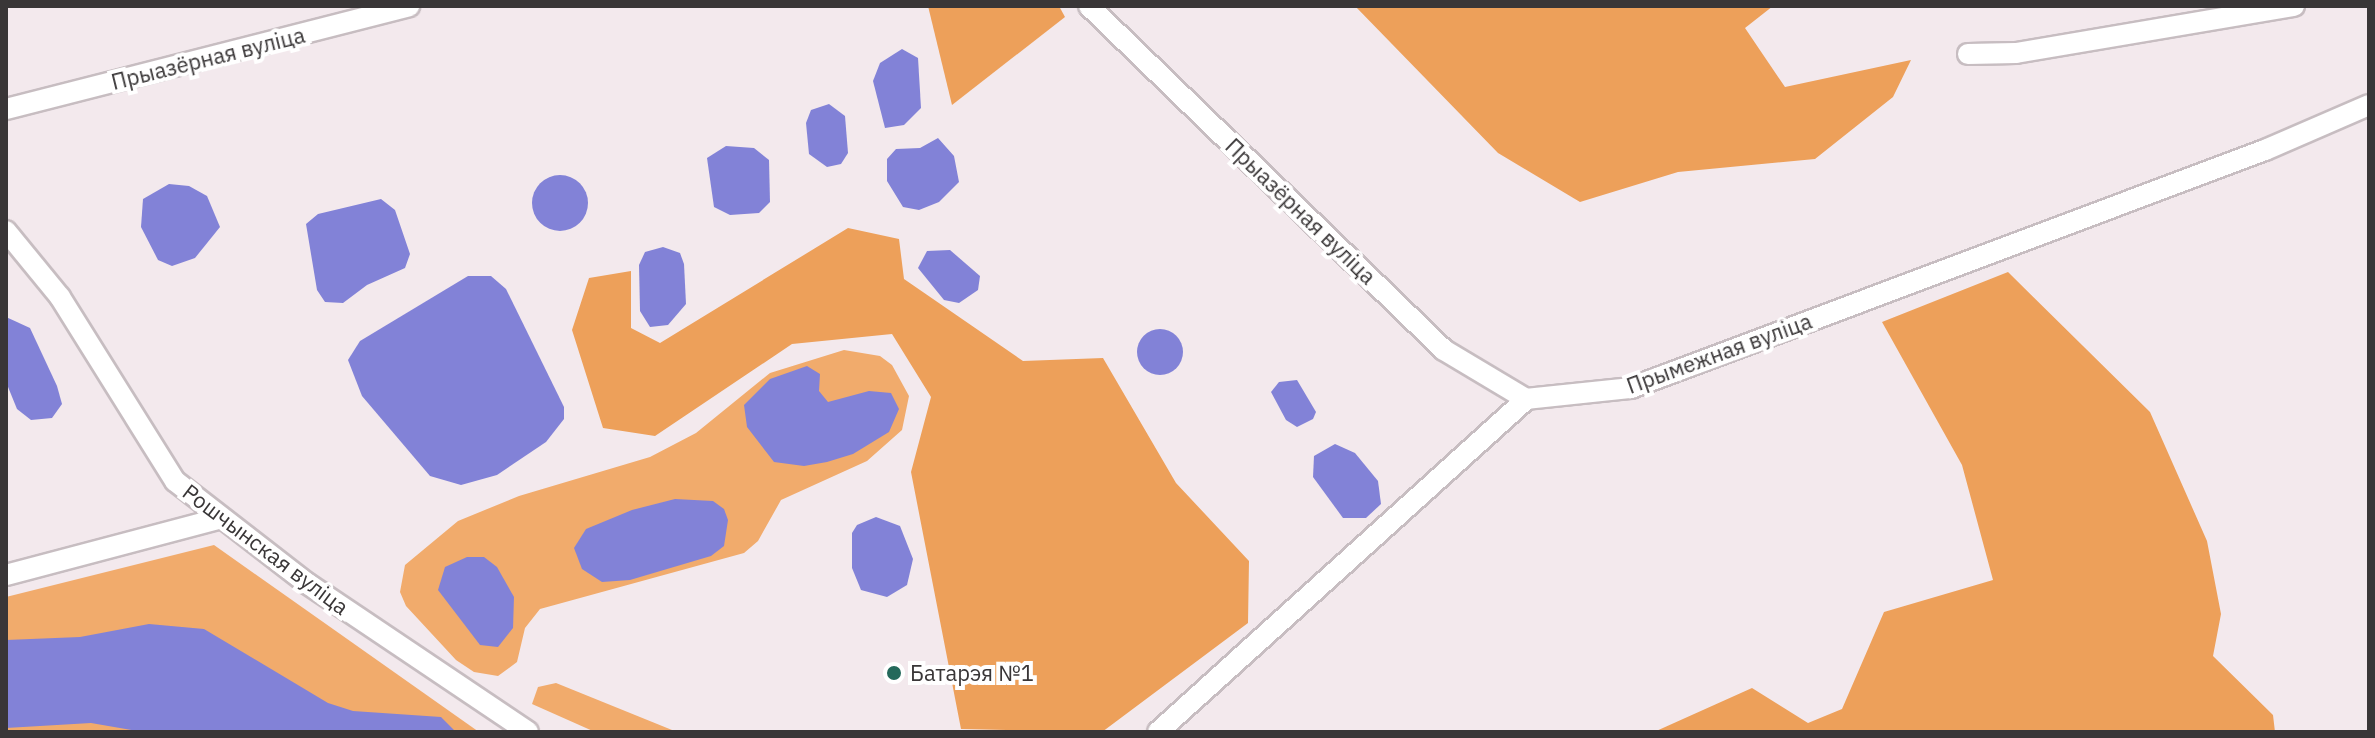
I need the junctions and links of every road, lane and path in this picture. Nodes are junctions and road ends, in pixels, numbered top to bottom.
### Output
1 (409, 6) edge
2 (1089, 6) edge
3 (2294, 6) edge
4 (1968, 54) dead end
5 (2369, 105) edge
6 (6, 109) edge
7 (6, 231) edge
8 (1526, 399) junction
9 (222, 518) junction
10 (6, 575) edge
11 (528, 732) edge
12 (1158, 732) edge

1 - 6 street, Прыазёрная вуліца
2 - 8 street, Прыазёрная вуліца
3 - 4 street
5 - 8 street, Прымежная вуліца
7 - 9 street, Рошчынская вуліца
8 - 12 street
9 - 10 street
9 - 11 street, Рошчынская вуліца

